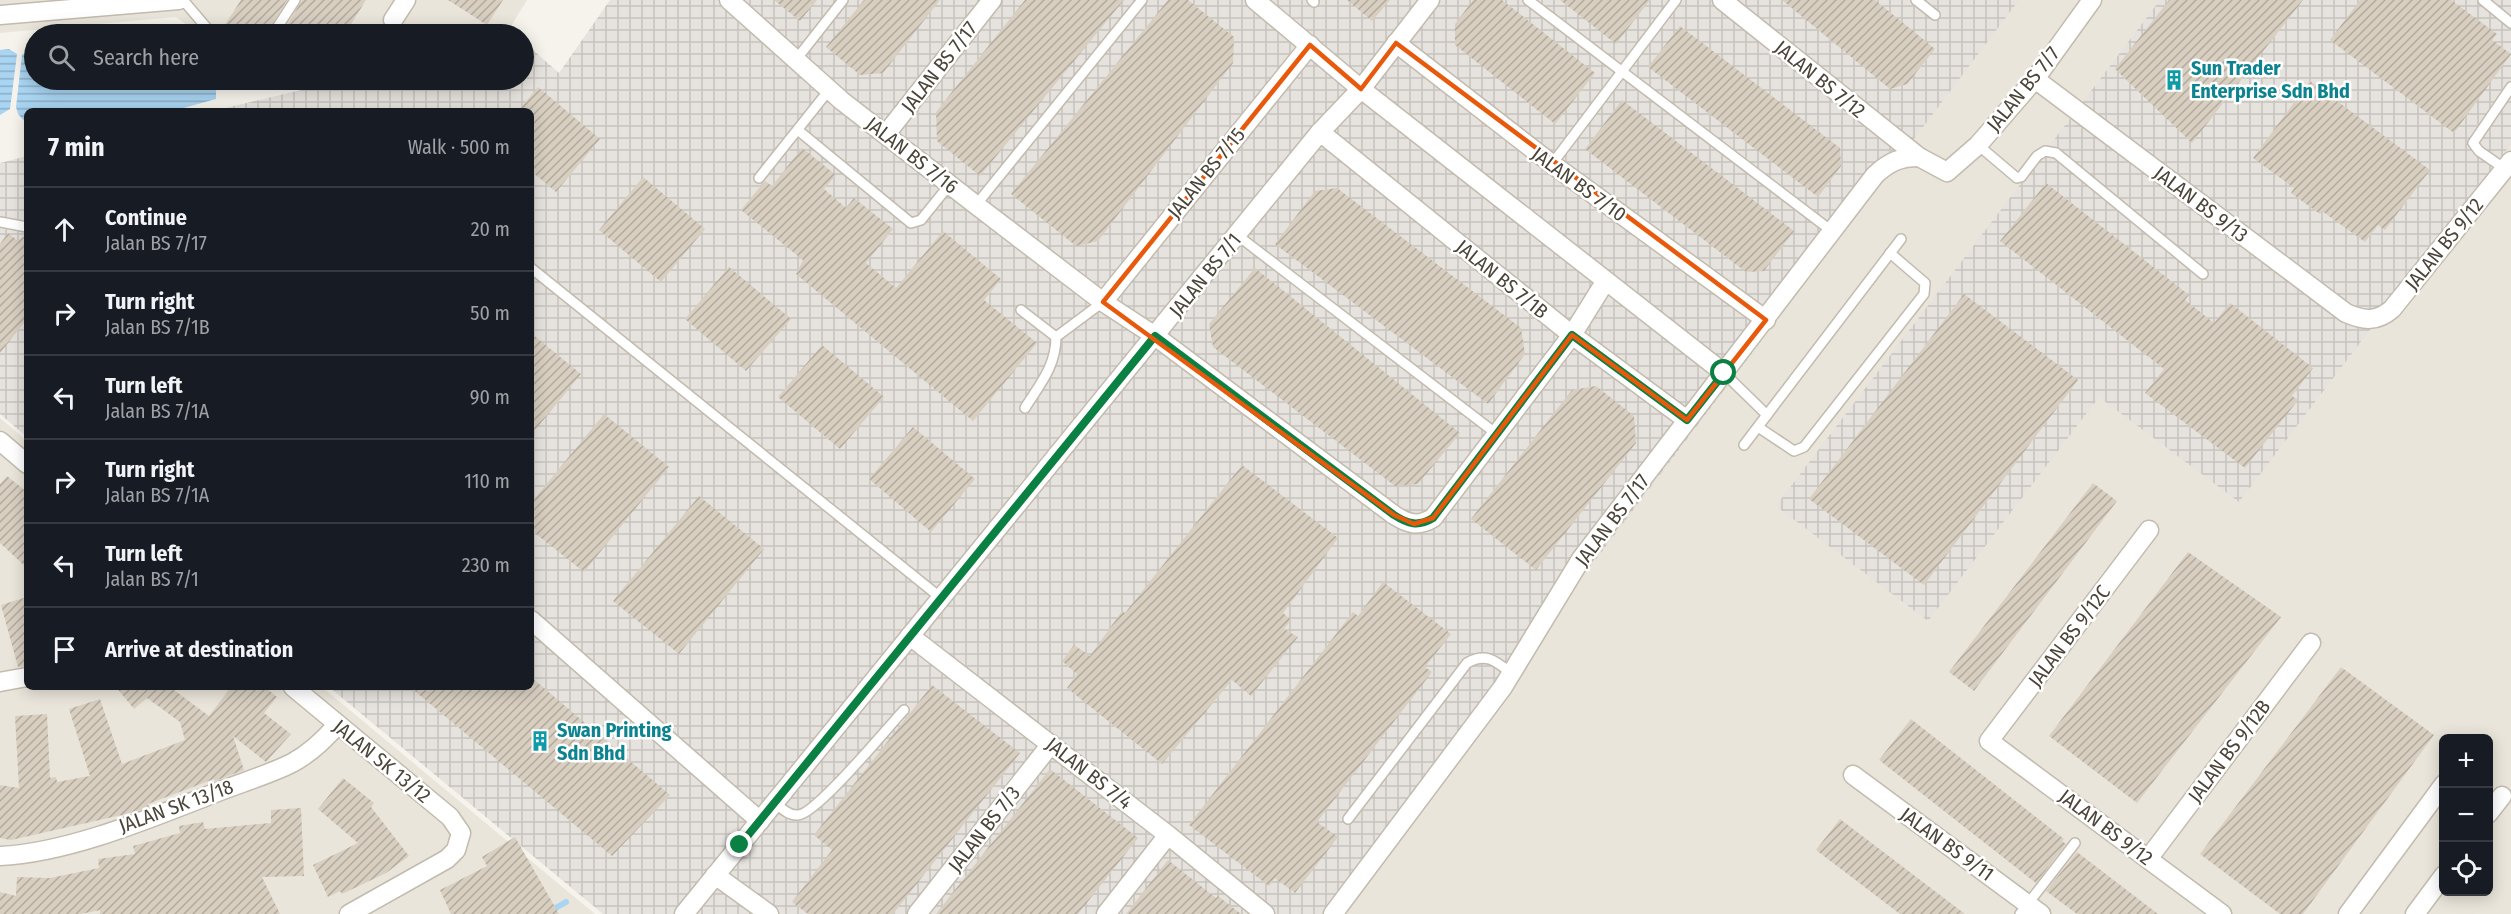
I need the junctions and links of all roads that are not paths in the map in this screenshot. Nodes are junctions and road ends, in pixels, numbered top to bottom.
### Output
1 (181, 0) edge
2 (295, 0) edge
3 (406, 0) edge
4 (729, 0) edge
5 (843, 0) edge
6 (992, 0) edge
7 (1142, 0) edge
8 (1255, 0) edge
9 (1430, 0) edge
10 (1528, 0) edge
11 (1676, 0) edge
12 (1722, 0) edge
13 (1916, 0) edge
14 (2092, 0) edge
15 (2483, 0) edge
16 (0, 15) edge
17 (1935, 15) dead end
18 (393, 20) dead end
19 (2511, 23) edge
20 (203, 24) edge
21 (279, 24) edge
22 (1396, 43) junction
23 (1310, 45) junction
24 (795, 61) junction
25 (1621, 71) junction
26 (2035, 79) junction
27 (2511, 87) edge
28 (1361, 89) junction
29 (829, 90) junction
30 (799, 131) junction
31 (1320, 132) junction
32 (886, 134) junction
33 (1978, 145) junction
34 (1919, 157) junction
35 (1552, 164) junction
36 (2508, 165) edge
37 (1947, 172) joint
38 (759, 178) dead end
39 (950, 184) junction
40 (976, 205) junction
41 (0, 222) edge
42 (24, 226) edge
43 (1833, 232) junction
44 (1237, 235) junction
45 (1901, 239) dead end
46 (1890, 253) junction
47 (534, 270) edge
48 (2204, 274) dead end
49 (1605, 282) junction
50 (1103, 302) junction
51 (1021, 310) dead end
52 (1766, 320) junction
53 (2371, 320) joint
54 (1572, 335) junction
55 (1155, 336) junction
56 (1056, 337) junction
57 (1724, 373) junction
58 (1025, 408) dead end
59 (1767, 415) junction
60 (1687, 420) junction
61 (1758, 427) junction
62 (1498, 435) junction
63 (0, 441) edge
64 (1744, 445) dead end
65 (24, 461) edge
66 (2150, 530) dead end
67 (941, 598) junction
68 (534, 623) edge
69 (910, 636) junction
70 (2311, 643) dead end
71 (1512, 674) junction
72 (24, 677) edge
73 (0, 682) edge
74 (297, 690) edge
75 (904, 710) dead end
76 (338, 725) junction
77 (1989, 741) joint
78 (1051, 744) junction
79 (1853, 775) dead end
80 (2441, 788) edge
81 (2502, 796) dead end
82 (774, 802) junction
83 (2493, 808) edge
84 (1348, 819) dead end
85 (760, 821) junction
86 (1168, 835) junction
87 (2075, 843) dead end
88 (0, 856) edge
89 (2148, 859) junction
90 (715, 875) junction
91 (2439, 882) edge
92 (2030, 911) edge
93 (350, 914) edge
94 (684, 914) edge
95 (769, 914) edge
96 (917, 914) edge
97 (1106, 914) edge
98 (1265, 914) edge
99 (1333, 914) edge
100 (2222, 914) edge
101 (2348, 914) edge
102 (2415, 914) edge

1 - 16 street
1 - 20 lane
2 - 21 lane
3 - 18 street
4 - 24 street, JALAN BS 7/16
5 - 24 lane
6 - 32 street, JALAN BS 7/17
7 - 40 lane
8 - 23 street
9 - 22 street, JALAN BS 7/1
10 - 25 lane
11 - 25 lane
12 - 34 street, JALAN BS 7/12
13 - 17 lane
14 - 26 street, JALAN BS 7/7
15 - 19 lane
22 - 28 street, JALAN BS 7/1
22 - 35 street, JALAN BS 7/10
23 - 28 street
23 - 50 street, JALAN BS 7/15
24 - 29 street, JALAN BS 7/16
25 - 35 lane
25 - 43 lane
26 - 33 street, JALAN BS 7/7
26 - 53 street, JALAN BS 9/13
27 - 36 lane
28 - 31 street, JALAN BS 7/1
28 - 49 street
29 - 30 lane
29 - 32 street, JALAN BS 7/16
30 - 38 lane
30 - 39 lane
31 - 44 street, JALAN BS 7/1
31 - 54 street, JALAN BS 7/1B
32 - 39 street, JALAN BS 7/16
33 - 37 street, JALAN BS 7/7
33 - 48 lane
34 - 37 street, JALAN BS 7/12
34 - 43 street, JALAN BS 7/17
35 - 52 street, JALAN BS 7/10
36 - 53 street, JALAN BS 9/12
39 - 40 street, JALAN BS 7/16
40 - 50 street, JALAN BS 7/16
41 - 42 lane
43 - 52 street, JALAN BS 7/17
44 - 55 street, JALAN BS 7/1
44 - 62 lane
45 - 46 lane
46 - 59 lane
46 - 61 lane
47 - 67 lane
49 - 54 street
49 - 57 street
50 - 55 street, JALAN BS 7/16
50 - 56 lane
51 - 56 lane
52 - 57 street, JALAN BS 7/17
54 - 60 street, JALAN BS 7/1B
54 - 62 street
55 - 62 street, JALAN BS 7/16
55 - 67 street, JALAN BS 7/1
56 - 58 lane
57 - 59 lane
57 - 60 street, JALAN BS 7/17
59 - 61 lane
60 - 71 street, JALAN BS 7/17
61 - 64 lane
63 - 65 street
66 - 77 street, JALAN BS 9/12C
67 - 69 street, JALAN BS 7/1
68 - 85 street
69 - 78 street, JALAN BS 7/4
69 - 82 street, JALAN BS 7/1
70 - 89 street, JALAN BS 9/12B
71 - 84 lane
71 - 99 street, JALAN BS 7/17
72 - 73 street
74 - 76 street, JALAN SK 13/12
75 - 82 lane
76 - 88 street, JALAN SK 13/18
76 - 93 street, JALAN SK 13/12
77 - 89 street, JALAN BS 9/12
78 - 86 street, JALAN BS 7/4
78 - 96 street, JALAN BS 7/3
79 - 92 street, JALAN BS 9/11
80 - 101 street
81 - 83 street
82 - 85 street, JALAN BS 7/1
85 - 90 street, JALAN BS 7/1
86 - 97 street
86 - 98 street, JALAN BS 7/4
87 - 92 lane
89 - 100 street, JALAN BS 9/12
90 - 94 street, JALAN BS 7/1
90 - 95 street
91 - 102 street

